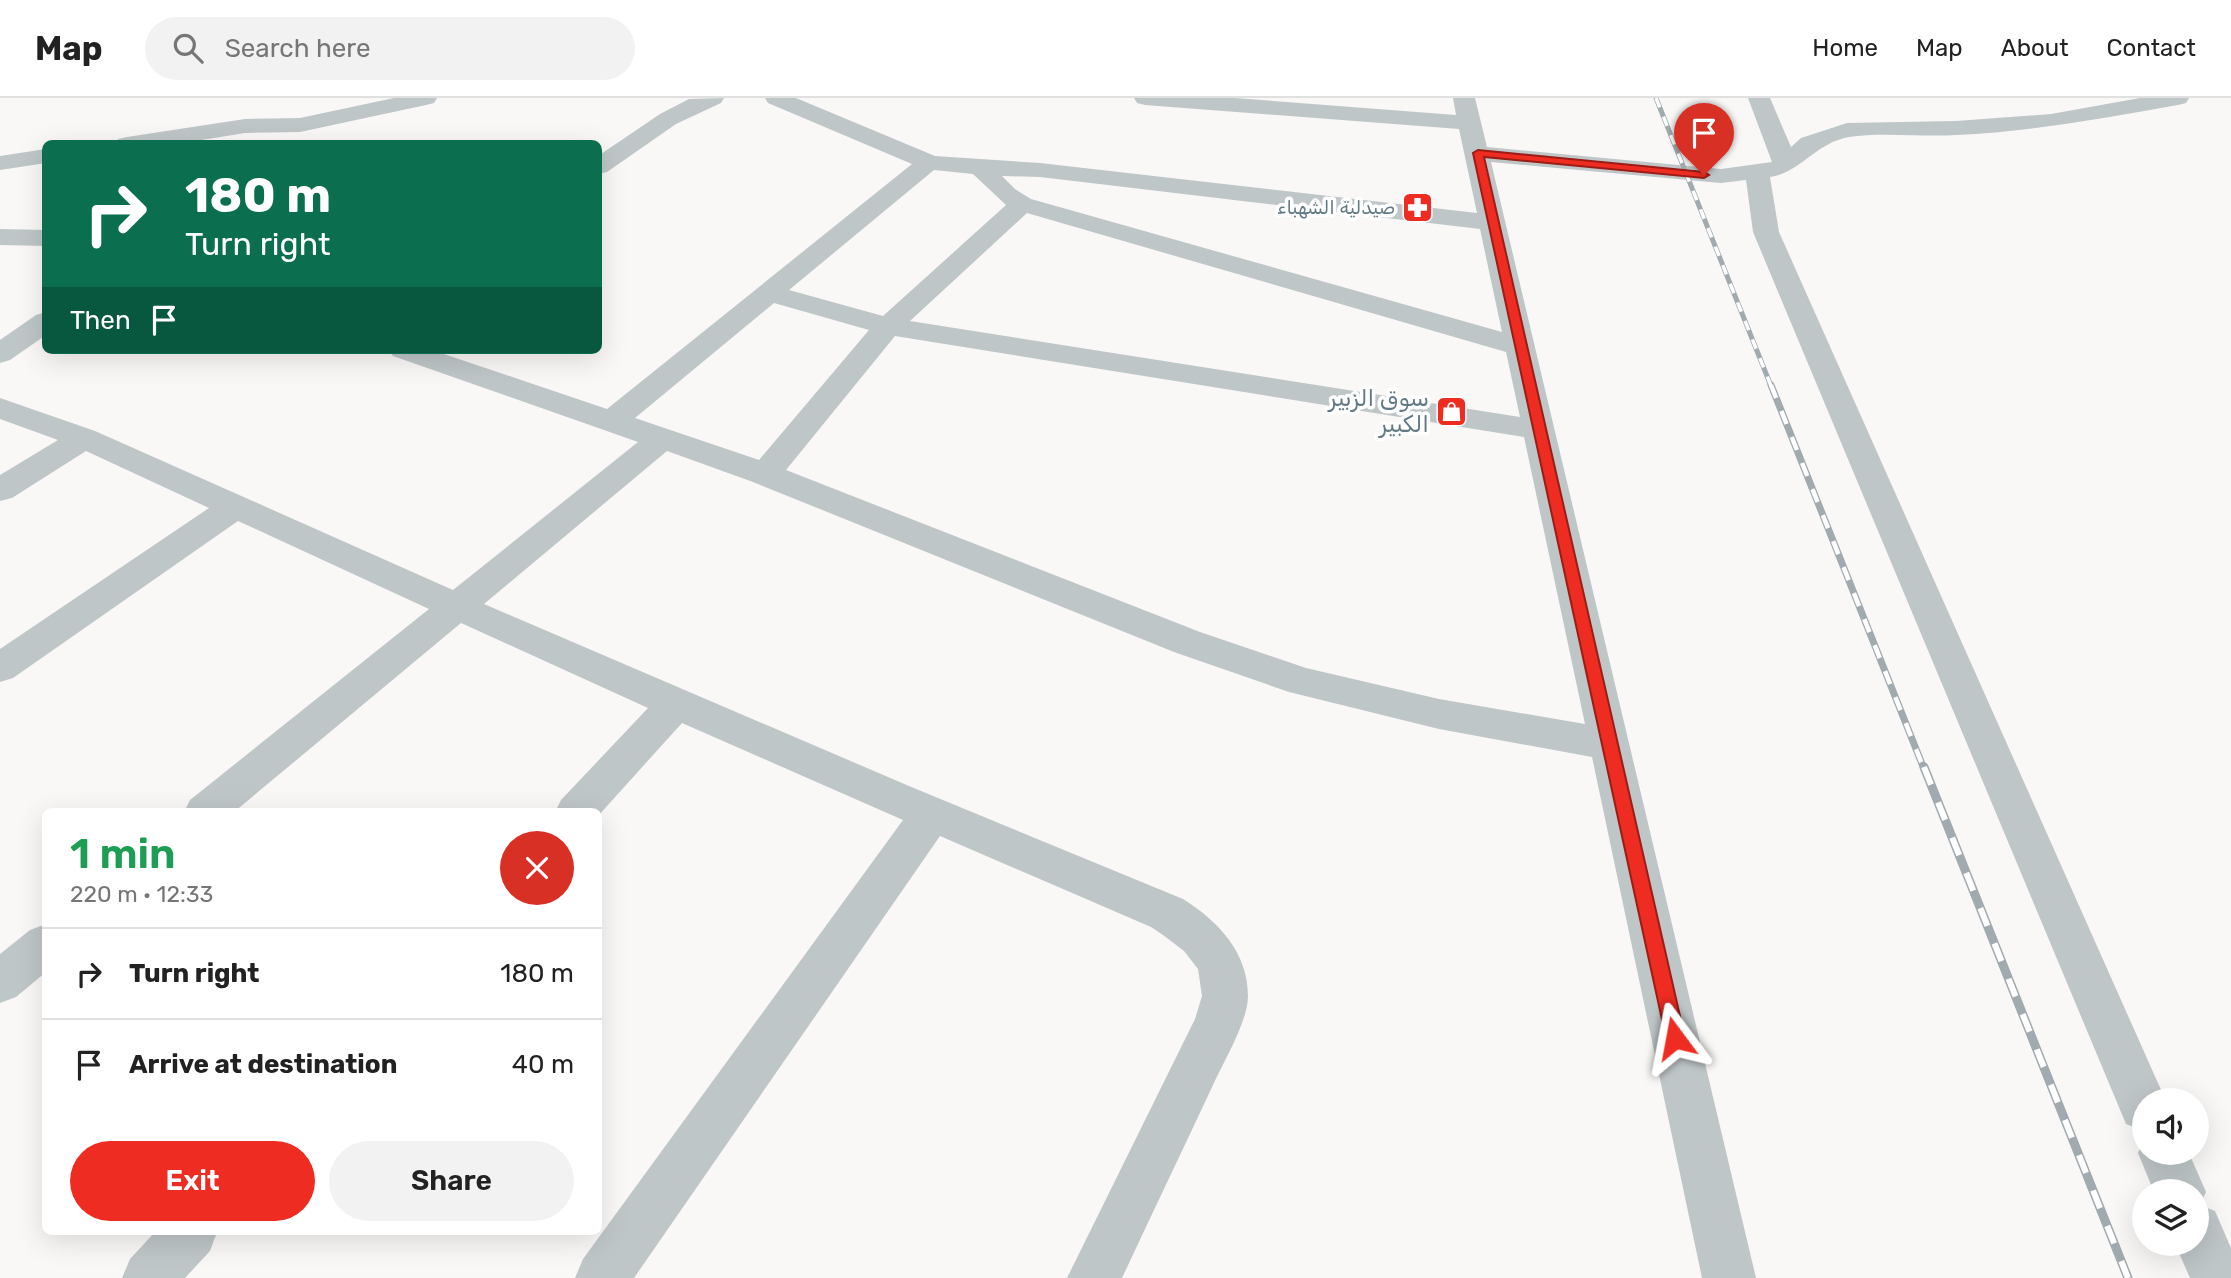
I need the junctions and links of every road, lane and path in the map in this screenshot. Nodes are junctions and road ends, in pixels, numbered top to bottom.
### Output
1 (426, 98) edge
2 (713, 98) edge
3 (776, 98) edge
4 (1145, 98) edge
5 (1759, 98) edge
6 (2178, 98) edge
7 (816, 104) edge
8 (300, 125) junction
9 (1471, 125) edge
10 (145, 140) edge
11 (282, 140) edge
12 (42, 157) edge
13 (929, 162) junction
14 (0, 163) edge
15 (602, 164) edge
16 (981, 168) junction
17 (1771, 168) junction
18 (1023, 204) junction
19 (1494, 223) junction
20 (0, 237) edge
21 (42, 238) edge
22 (768, 293) junction
23 (42, 324) edge
24 (888, 326) junction
25 (1521, 347) junction
26 (0, 354) edge
27 (415, 354) edge
28 (0, 408) edge
29 (612, 421) junction
30 (1540, 430) junction
31 (84, 438) junction
32 (663, 438) junction
33 (765, 474) junction
34 (0, 490) edge
35 (235, 507) junction
36 (453, 606) junction
37 (0, 668) edge
38 (675, 704) junction
39 (1610, 744) junction
40 (210, 808) edge
41 (580, 808) edge
42 (931, 815) junction
43 (42, 947) edge
44 (0, 982) edge
45 (2136, 1088) edge
46 (188, 1235) edge
47 (2207, 1256) edge
48 (149, 1278) edge
49 (602, 1278) edge
50 (1094, 1278) edge
51 (1729, 1278) edge
52 (2217, 1278) edge

1 - 8 street
2 - 15 street
3 - 7 street
4 - 9 street
5 - 17 street
6 - 17 street
7 - 13 street
8 - 10 street
8 - 11 street
9 - 17 street
9 - 19 street
12 - 14 street
13 - 16 street
13 - 22 street
16 - 18 street
16 - 19 street
17 - 45 street
18 - 24 street
18 - 25 street
19 - 25 street
20 - 21 street
22 - 24 street
22 - 29 street
23 - 26 street
24 - 30 street
24 - 33 street
25 - 30 street
27 - 29 street
28 - 31 street
29 - 32 street
30 - 39 street
31 - 34 street
31 - 35 street
32 - 33 street
32 - 36 street
33 - 39 street
35 - 36 street
35 - 37 street
36 - 38 street
36 - 40 street
38 - 41 street
38 - 42 street
39 - 51 street
42 - 49 street
42 - 50 street
43 - 44 street
46 - 48 street
47 - 52 street

